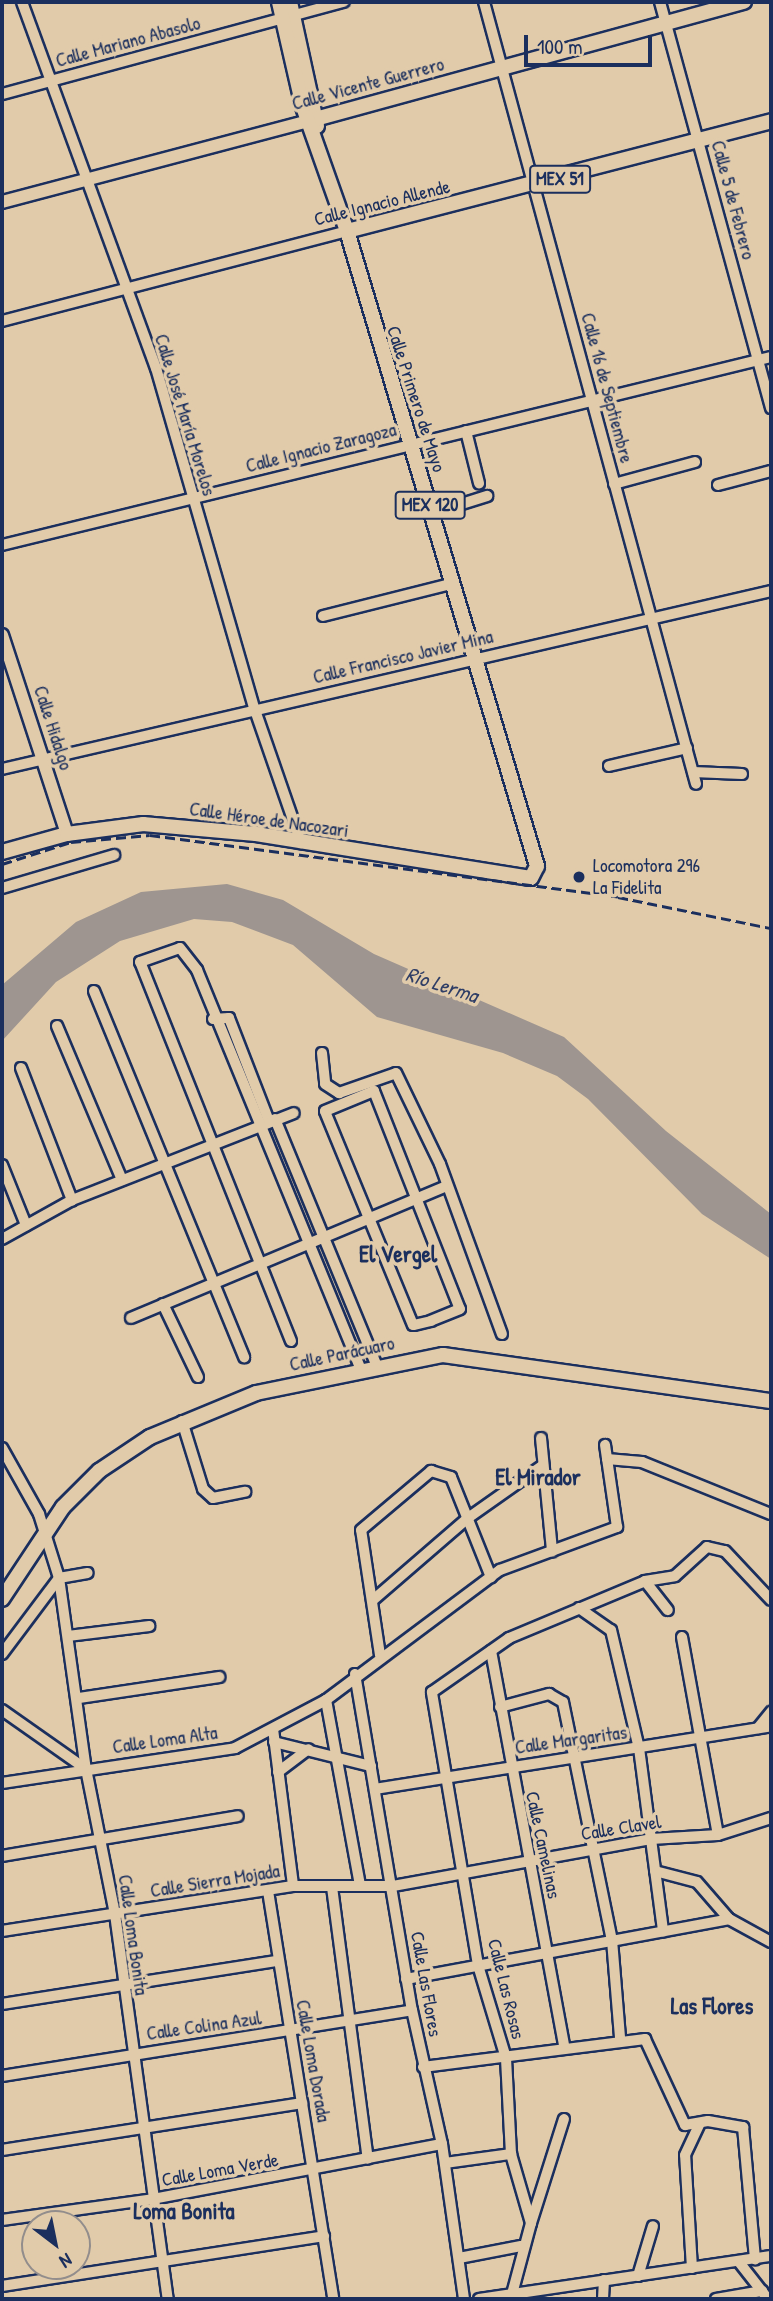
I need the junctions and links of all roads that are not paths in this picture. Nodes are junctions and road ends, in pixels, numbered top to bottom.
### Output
1 (22, 2) edge
2 (279, 2) edge
3 (344, 2) edge
4 (484, 2) edge
5 (660, 2) edge
6 (744, 2) edge
7 (289, 12) edge
8 (666, 25) junction
9 (502, 68) junction
10 (48, 82) junction
11 (2, 94) edge
12 (771, 121) edge
13 (314, 123) junction
14 (699, 141) junction
15 (86, 178) junction
16 (535, 186) junction
17 (2, 202) edge
18 (347, 231) junction
19 (125, 290) junction
20 (2, 321) edge
21 (771, 356) edge
22 (758, 360) junction
23 (592, 402) junction
24 (771, 408) edge
25 (466, 431) junction
26 (410, 444) junction
27 (695, 462) dead end
28 (771, 471) edge
29 (479, 483) dead end
30 (614, 484) junction
31 (718, 485) dead end
32 (487, 496) dead end
33 (191, 498) junction
34 (433, 513) junction
35 (2, 545) edge
36 (450, 584) junction
37 (771, 591) edge
38 (324, 616) dead end
39 (650, 619) junction
40 (2, 635) edge
41 (471, 660) junction
42 (255, 710) junction
43 (687, 747) junction
44 (43, 759) junction
45 (609, 766) dead end
46 (2, 769) edge
47 (693, 772) junction
48 (742, 774) dead end
49 (696, 784) dead end
50 (66, 834) junction
51 (301, 843) junction
52 (2, 852) edge
53 (114, 855) dead end
54 (531, 878) joint
55 (2, 888) edge
56 (94, 991) dead end
57 (213, 1019) junction
58 (57, 1026) dead end
59 (322, 1053) dead end
60 (21, 1068) dead end
61 (294, 1112) dead end
62 (268, 1122) junction
63 (212, 1144) junction
64 (164, 1163) junction
65 (2, 1165) edge
66 (122, 1180) junction
67 (447, 1186) junction
68 (72, 1200) junction
69 (419, 1200) junction
70 (371, 1220) junction
71 (26, 1225) junction
72 (2, 1239) edge
73 (323, 1240) junction
74 (308, 1246) junction
75 (259, 1266) junction
76 (212, 1285) junction
77 (163, 1304) junction
78 (131, 1318) dead end
79 (502, 1334) dead end
80 (291, 1340) dead end
81 (244, 1357) dead end
82 (376, 1364) junction
83 (360, 1368) junction
84 (198, 1377) dead end
85 (771, 1401) edge
86 (182, 1421) junction
87 (541, 1438) dead end
88 (605, 1445) dead end
89 (2, 1448) edge
90 (607, 1459) junction
91 (543, 1465) junction
92 (245, 1492) dead end
93 (771, 1514) edge
94 (468, 1518) junction
95 (47, 1536) junction
96 (552, 1551) junction
97 (88, 1573) dead end
98 (491, 1577) junction
99 (59, 1578) junction
100 (645, 1581) junction
101 (2, 1599) edge
102 (373, 1600) junction
103 (771, 1600) edge
104 (579, 1608) junction
105 (668, 1610) dead end
106 (149, 1626) dead end
107 (68, 1636) junction
108 (682, 1637) dead end
109 (491, 1651) junction
110 (2, 1654) edge
111 (380, 1655) junction
112 (355, 1674) junction
113 (219, 1677) dead end
114 (79, 1698) junction
115 (326, 1700) junction
116 (500, 1707) junction
117 (2, 1710) edge
118 (771, 1712) edge
119 (771, 1726) edge
120 (758, 1728) junction
121 (273, 1729) junction
122 (702, 1736) junction
123 (274, 1742) junction
124 (639, 1748) junction
125 (308, 1749) junction
126 (574, 1755) junction
127 (336, 1756) junction
128 (371, 1766) junction
129 (509, 1767) junction
130 (86, 1769) junction
131 (278, 1772) junction
132 (451, 1776) junction
133 (2, 1783) edge
134 (375, 1789) junction
135 (238, 1816) dead end
136 (771, 1818) edge
137 (718, 1835) junction
138 (651, 1839) junction
139 (101, 1841) junction
140 (591, 1850) junction
141 (2, 1856) edge
142 (529, 1862) junction
143 (655, 1871) junction
144 (464, 1873) junction
145 (293, 1886) junction
146 (332, 1886) junction
147 (360, 1886) junction
148 (393, 1886) junction
149 (268, 1891) junction
150 (115, 1914) junction
151 (729, 1919) junction
152 (2, 1931) edge
153 (663, 1931) junction
154 (612, 1940) junction
155 (771, 1942) edge
156 (547, 1952) junction
157 (278, 1961) junction
158 (478, 1965) junction
159 (406, 1979) junction
160 (121, 1986) junction
161 (2, 2004) edge
162 (412, 2010) junction
163 (352, 2021) junction
164 (291, 2031) junction
165 (620, 2038) junction
166 (564, 2045) junction
167 (134, 2054) junction
168 (506, 2058) junction
169 (423, 2067) junction
170 (2, 2076) edge
171 (302, 2103) junction
172 (564, 2119) dead end
173 (700, 2123) junction
174 (147, 2128) junction
175 (442, 2144) junction
176 (2, 2150) edge
177 (511, 2154) junction
178 (368, 2159) junction
179 (445, 2163) junction
180 (314, 2170) junction
181 (153, 2199) junction
182 (2, 2220) edge
183 (531, 2223) junction
184 (653, 2226) dead end
185 (324, 2236) junction
186 (521, 2246) junction
187 (771, 2256) edge
188 (459, 2258) junction
189 (755, 2259) junction
190 (164, 2261) junction
191 (738, 2262) junction
192 (692, 2269) junction
193 (638, 2276) junction
194 (604, 2280) junction
195 (2, 2286) edge
196 (512, 2294) junction
197 (765, 2295) edge
198 (168, 2299) edge
199 (330, 2299) edge
200 (464, 2299) edge
201 (479, 2299) edge
202 (603, 2299) edge
203 (716, 2299) edge

1 - 10 street, Calle José María Morelos
2 - 7 main road, Calle Primero de Mayo / MEX 120
3 - 7 street, Calle Mariano Abasolo
4 - 9 street, Calle 16 de Septiembre
5 - 8 street, Calle 5 de Febrero
6 - 8 main road, Calle Vicente Guerrero
7 - 10 street, Calle Mariano Abasolo
7 - 13 main road, Calle Primero de Mayo / MEX 120
8 - 9 main road, Calle Vicente Guerrero
8 - 14 street, Calle 5 de Febrero
9 - 13 main road, Calle Vicente Guerrero
9 - 16 street, Calle 16 de Septiembre
10 - 11 street, Calle Mariano Abasolo
10 - 15 street, Calle José María Morelos
12 - 14 main road, Calle Ignacio Allende / MEX 51
13 - 15 street, Calle Vicente Guerrero
13 - 18 main road, Calle Primero de Mayo / MEX 120
14 - 16 main road, Calle Ignacio Allende / MEX 51
14 - 22 street, Calle 5 de Febrero
15 - 17 street, Calle Vicente Guerrero
15 - 19 street, Calle José María Morelos
16 - 18 main road, Calle Ignacio Allende / MEX 51
16 - 23 street, Calle 16 de Septiembre
18 - 19 street, Calle Ignacio Allende
18 - 26 main road, Calle Primero de Mayo / MEX 120
19 - 20 street, Calle Ignacio Allende
19 - 33 street, Calle José María Morelos
21 - 22 street, Calle Ignacio Zaragoza
22 - 23 street, Calle Ignacio Zaragoza
22 - 24 street, Calle 5 de Febrero
23 - 25 street, Calle Ignacio Zaragoza
23 - 30 street, Calle 16 de Septiembre
25 - 26 street, Calle Ignacio Zaragoza
25 - 29 street
26 - 33 street, Calle Ignacio Zaragoza
26 - 34 main road, Calle Primero de Mayo / MEX 120
27 - 30 street
28 - 31 street
30 - 39 street, Calle 16 de Septiembre
32 - 34 street
33 - 35 street, Calle Ignacio Zaragoza
33 - 42 street, Calle José María Morelos
34 - 36 main road, Calle Primero de Mayo / MEX 120
36 - 38 street
36 - 41 main road, Calle Primero de Mayo / MEX 120
37 - 39 street, Calle Francisco Javier Mina
39 - 41 street, Calle Francisco Javier Mina
39 - 43 street, Calle 16 de Septiembre
40 - 44 street, Calle Hidalgo
41 - 42 street, Calle Francisco Javier Mina
41 - 54 main road, Calle Primero de Mayo / MEX 120
42 - 44 street, Calle Francisco Javier Mina
42 - 51 street, Calle José María Morelos
43 - 45 street
43 - 47 street, Calle 16 de Septiembre
44 - 46 street, Calle Francisco Javier Mina
44 - 50 street, Calle Hidalgo
47 - 48 street
47 - 49 street, Calle 16 de Septiembre
50 - 51 main road, Calle Héroe de Nacozari / MEX 120
50 - 52 main road, Calle Héroe de Nacozari / MEX 120
51 - 54 main road, Calle Héroe de Nacozari / MEX 120
53 - 55 street
56 - 64 street
57 - 62 street
57 - 62 street
57 - 63 street
58 - 66 street
59 - 67 street
60 - 68 street
61 - 62 street
62 - 63 street
62 - 73 street
62 - 74 street
63 - 64 street
63 - 75 street
64 - 66 street
64 - 76 street
65 - 71 street
66 - 68 street
67 - 69 street
67 - 79 street
68 - 71 street
69 - 70 street
69 - 70 street
69 - 70 street
70 - 73 street
71 - 72 street
73 - 74 street
73 - 82 street
74 - 75 street
74 - 83 street
75 - 76 street
75 - 80 street
76 - 77 street
76 - 81 street
77 - 78 street
77 - 84 street
82 - 83 main road, Calle Parácuaro
82 - 85 main road, Calle Parácuaro
83 - 86 main road, Calle Parácuaro
86 - 92 street
86 - 95 main road, Calle Parácuaro
87 - 91 street
88 - 90 street
89 - 95 street, Calle Loma Bonita
90 - 93 street
90 - 96 street
91 - 94 street
91 - 96 street
94 - 98 street
94 - 102 street
94 - 102 street
95 - 99 street, Calle Loma Bonita
95 - 101 main road, Calle Parácuaro
96 - 98 street
97 - 99 street
98 - 111 street
99 - 107 street, Calle Loma Bonita
99 - 110 street
100 - 103 street
100 - 104 street
100 - 105 street
102 - 111 street
104 - 109 street
104 - 124 street
106 - 107 street
107 - 114 street, Calle Loma Bonita
108 - 122 street
109 - 116 street, Calle Camelinas
109 - 132 street, Calle Las Rosas
111 - 112 street
112 - 115 street, Calle Loma Alta
112 - 128 street, Calle Las Flores
113 - 114 street
114 - 130 street, Calle Loma Bonita
115 - 121 street, Calle Loma Alta
115 - 127 street
116 - 126 street
116 - 129 street, Calle Camelinas
117 - 130 street
118 - 120 street
119 - 120 street, Calle Margaritas
120 - 122 street, Calle Margaritas
121 - 123 street
121 - 130 street, Calle Loma Alta
122 - 124 street, Calle Margaritas
122 - 137 street
123 - 125 street
123 - 131 street
124 - 126 street, Calle Margaritas
124 - 138 street
125 - 127 street
125 - 131 street
126 - 129 street, Calle Margaritas
126 - 140 street
127 - 128 street
127 - 147 street
128 - 134 street, Calle Las Flores
129 - 132 street, Calle Margaritas
129 - 142 street, Calle Camelinas
130 - 133 street, Calle Loma Alta
130 - 139 street, Calle Loma Bonita
131 - 145 street
132 - 134 street, Calle Margaritas
132 - 144 street, Calle Las Rosas
134 - 148 street, Calle Las Flores
135 - 139 street
136 - 137 street, Calle Clavel
137 - 138 street, Calle Clavel
138 - 140 street, Calle Clavel
138 - 143 street
139 - 141 street
139 - 150 street, Calle Loma Bonita
140 - 142 street, Calle Clavel
140 - 154 street
142 - 144 street, Calle Clavel
142 - 156 street, Calle Camelinas
143 - 151 street
143 - 153 street
144 - 148 street, Calle Clavel
144 - 158 street, Calle Las Rosas
145 - 146 street, Calle Sierra Mojada
145 - 149 street, Calle Sierra Mojada
146 - 147 street, Calle Sierra Mojada
146 - 163 street
147 - 148 street, Calle Sierra Mojada
148 - 159 street, Calle Las Flores
149 - 150 street, Calle Sierra Mojada
149 - 157 street, Calle Loma Dorada
150 - 152 street, Calle Sierra Mojada
150 - 160 street, Calle Loma Bonita
151 - 153 street
151 - 155 street
153 - 154 street
154 - 156 street
154 - 165 street
156 - 158 street
156 - 166 street, Calle Camelinas
157 - 160 street
157 - 164 street, Calle Loma Dorada
158 - 159 street
158 - 168 street, Calle Las Rosas
159 - 162 street, Calle Las Flores
160 - 161 street
160 - 167 street, Calle Loma Bonita
162 - 163 street, Calle Colina Azul
162 - 169 street, Calle Las Flores
163 - 164 street, Calle Colina Azul
163 - 178 street
164 - 167 street, Calle Colina Azul
164 - 171 street, Calle Loma Dorada
165 - 166 street
165 - 173 street
166 - 168 street
167 - 170 street, Calle Colina Azul
167 - 174 street, Calle Loma Bonita
168 - 169 street
168 - 177 street, Calle Las Rosas
169 - 175 street, Calle Las Flores
171 - 174 street
171 - 180 street, Calle Loma Dorada
172 - 183 street
173 - 189 street
173 - 192 street
174 - 176 street
174 - 181 street, Calle Loma Bonita
175 - 178 street, Calle Loma Verde
175 - 179 street, Calle Las Flores
177 - 179 street
177 - 183 street, Calle Las Rosas
178 - 180 street, Calle Loma Verde
179 - 188 street, Calle Las Flores
180 - 181 street, Calle Loma Verde
180 - 185 street, Calle Loma Dorada
181 - 182 street, Calle Loma Verde
181 - 190 street, Calle Loma Bonita
183 - 186 street
184 - 193 street
185 - 190 street
185 - 199 street, Calle Loma Dorada
186 - 188 street
186 - 196 street
187 - 189 street
188 - 200 street, Calle Las Flores
189 - 191 street
190 - 195 street
190 - 198 street, Calle Loma Bonita
191 - 192 street
191 - 197 street
192 - 193 street
193 - 194 street
194 - 196 street
194 - 202 street
196 - 201 street
197 - 203 street

